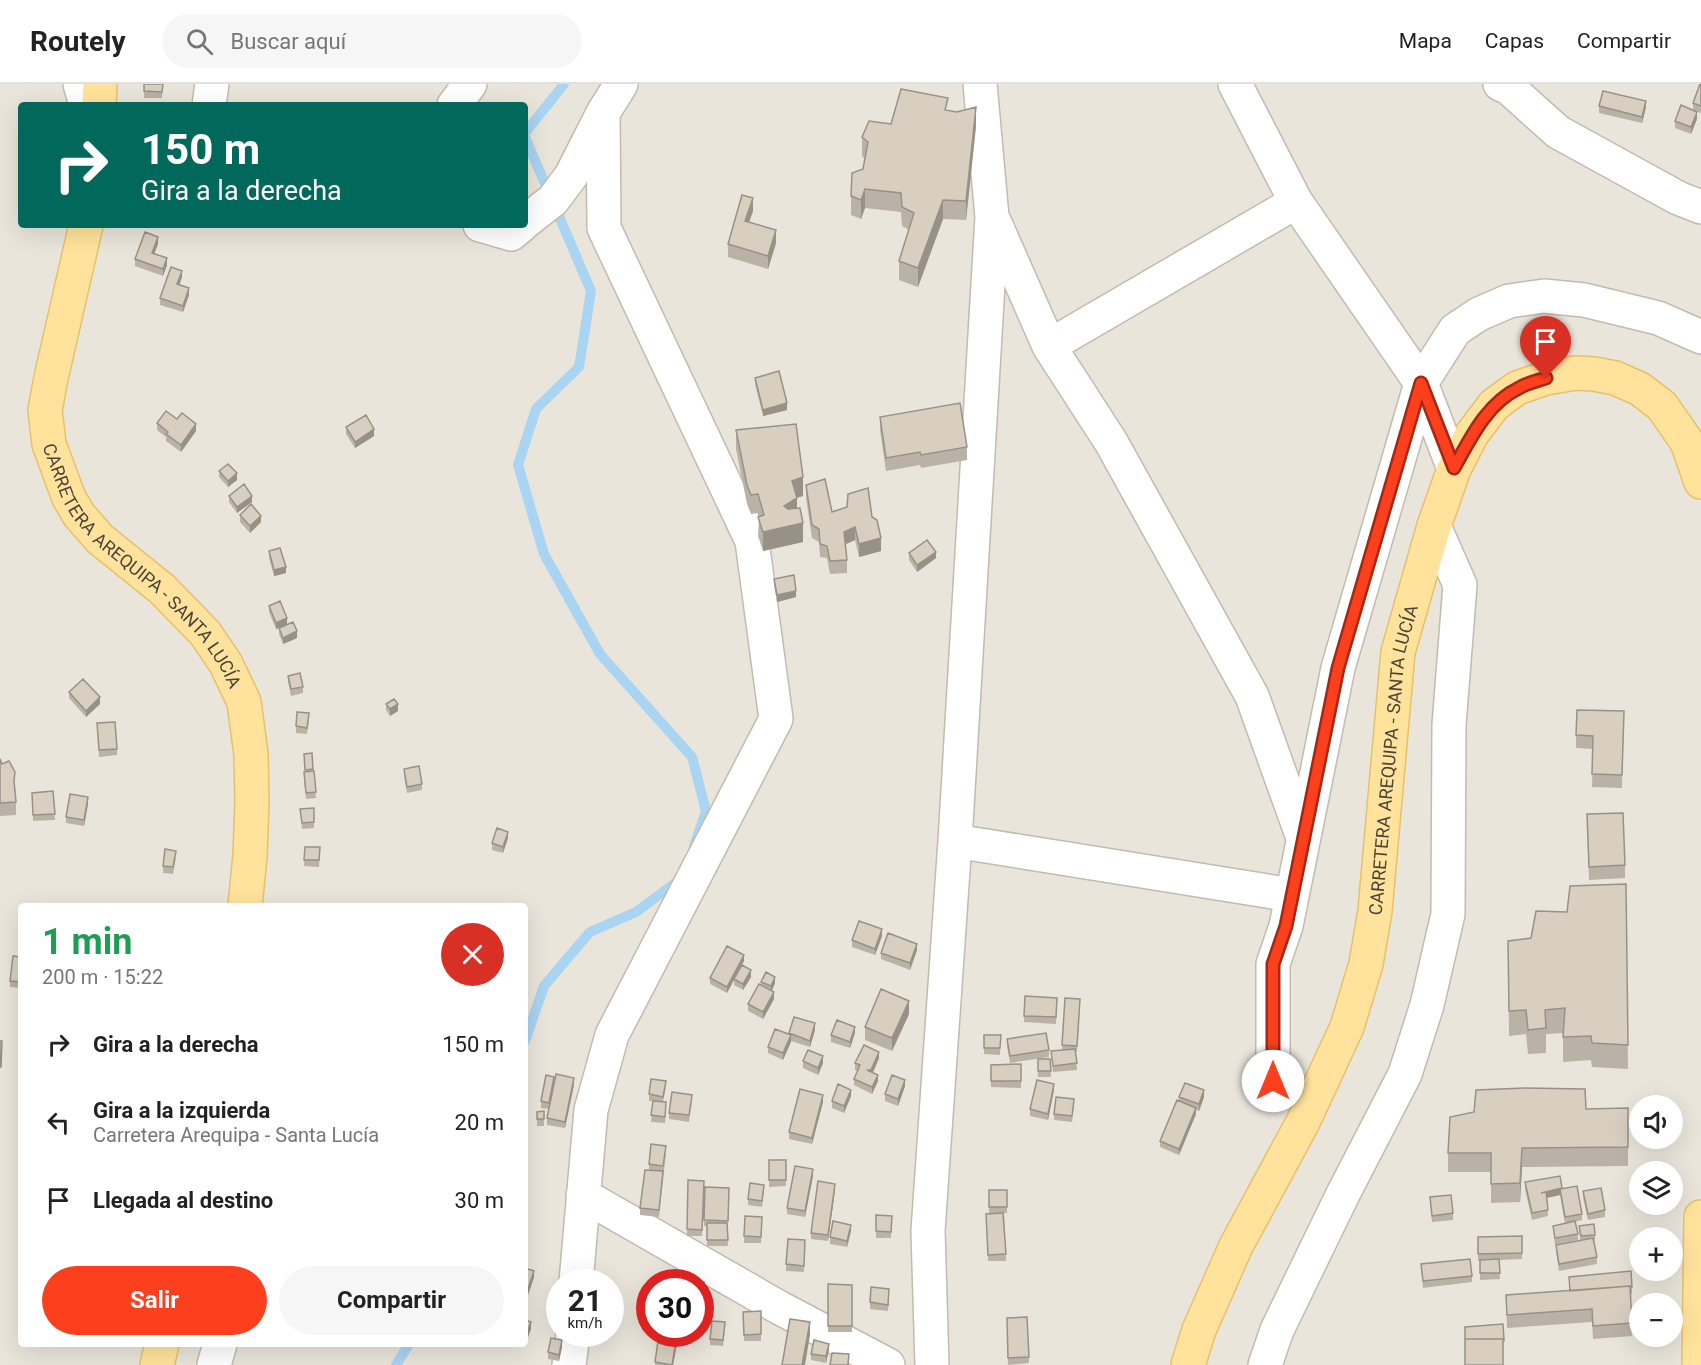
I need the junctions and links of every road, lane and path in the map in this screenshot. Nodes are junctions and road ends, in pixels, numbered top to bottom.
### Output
1 (80, 84) edge
2 (100, 84) edge
3 (212, 84) edge
4 (470, 84) edge
5 (621, 84) edge
6 (980, 84) edge
7 (1235, 84) edge
8 (1500, 84) edge
9 (85, 102) edge
10 (99, 102) edge
11 (209, 102) edge
12 (456, 102) edge
13 (603, 113) junction
14 (1296, 202) junction
15 (1701, 207) edge
16 (992, 217) junction
17 (528, 220) edge
18 (85, 228) edge
19 (490, 228) edge
20 (518, 228) edge
21 (1701, 337) edge
22 (1049, 346) junction
23 (1421, 383) junction
24 (1454, 468) junction
25 (1701, 482) edge
26 (1434, 526) junction
27 (1304, 839) junction
28 (955, 841) junction
29 (1292, 895) junction
30 (245, 903) edge
31 (1273, 1081) dead end
32 (583, 1195) junction
33 (1701, 1216) edge
34 (577, 1269) edge
35 (161, 1347) edge
36 (219, 1347) edge
37 (157, 1365) edge
38 (214, 1365) edge
39 (888, 1365) edge
40 (932, 1365) edge
41 (1188, 1365) edge
42 (1265, 1365) edge
43 (1699, 1365) edge

1 - 9 street
2 - 10 main road
3 - 11 street
4 - 12 street
5 - 13 street
6 - 16 street
7 - 14 street
8 - 15 street
13 - 17 street
13 - 32 street
14 - 22 street
14 - 23 street
16 - 22 street
16 - 28 street
18 - 30 main road, CARRETERA AREQUIPA - SANTA LUCÍA
19 - 20 street
21 - 23 street
22 - 27 street
23 - 24 street
23 - 27 street
24 - 25 main road, CARRETERA AREQUIPA - SANTA LUCÍA
24 - 26 main road, CARRETERA AREQUIPA - SANTA LUCÍA
26 - 41 main road, CARRETERA AREQUIPA - SANTA LUCÍA
26 - 42 street
27 - 29 street
28 - 29 street
28 - 40 street
29 - 31 street
32 - 34 street
32 - 39 street
33 - 43 main road
35 - 37 main road
36 - 38 street

